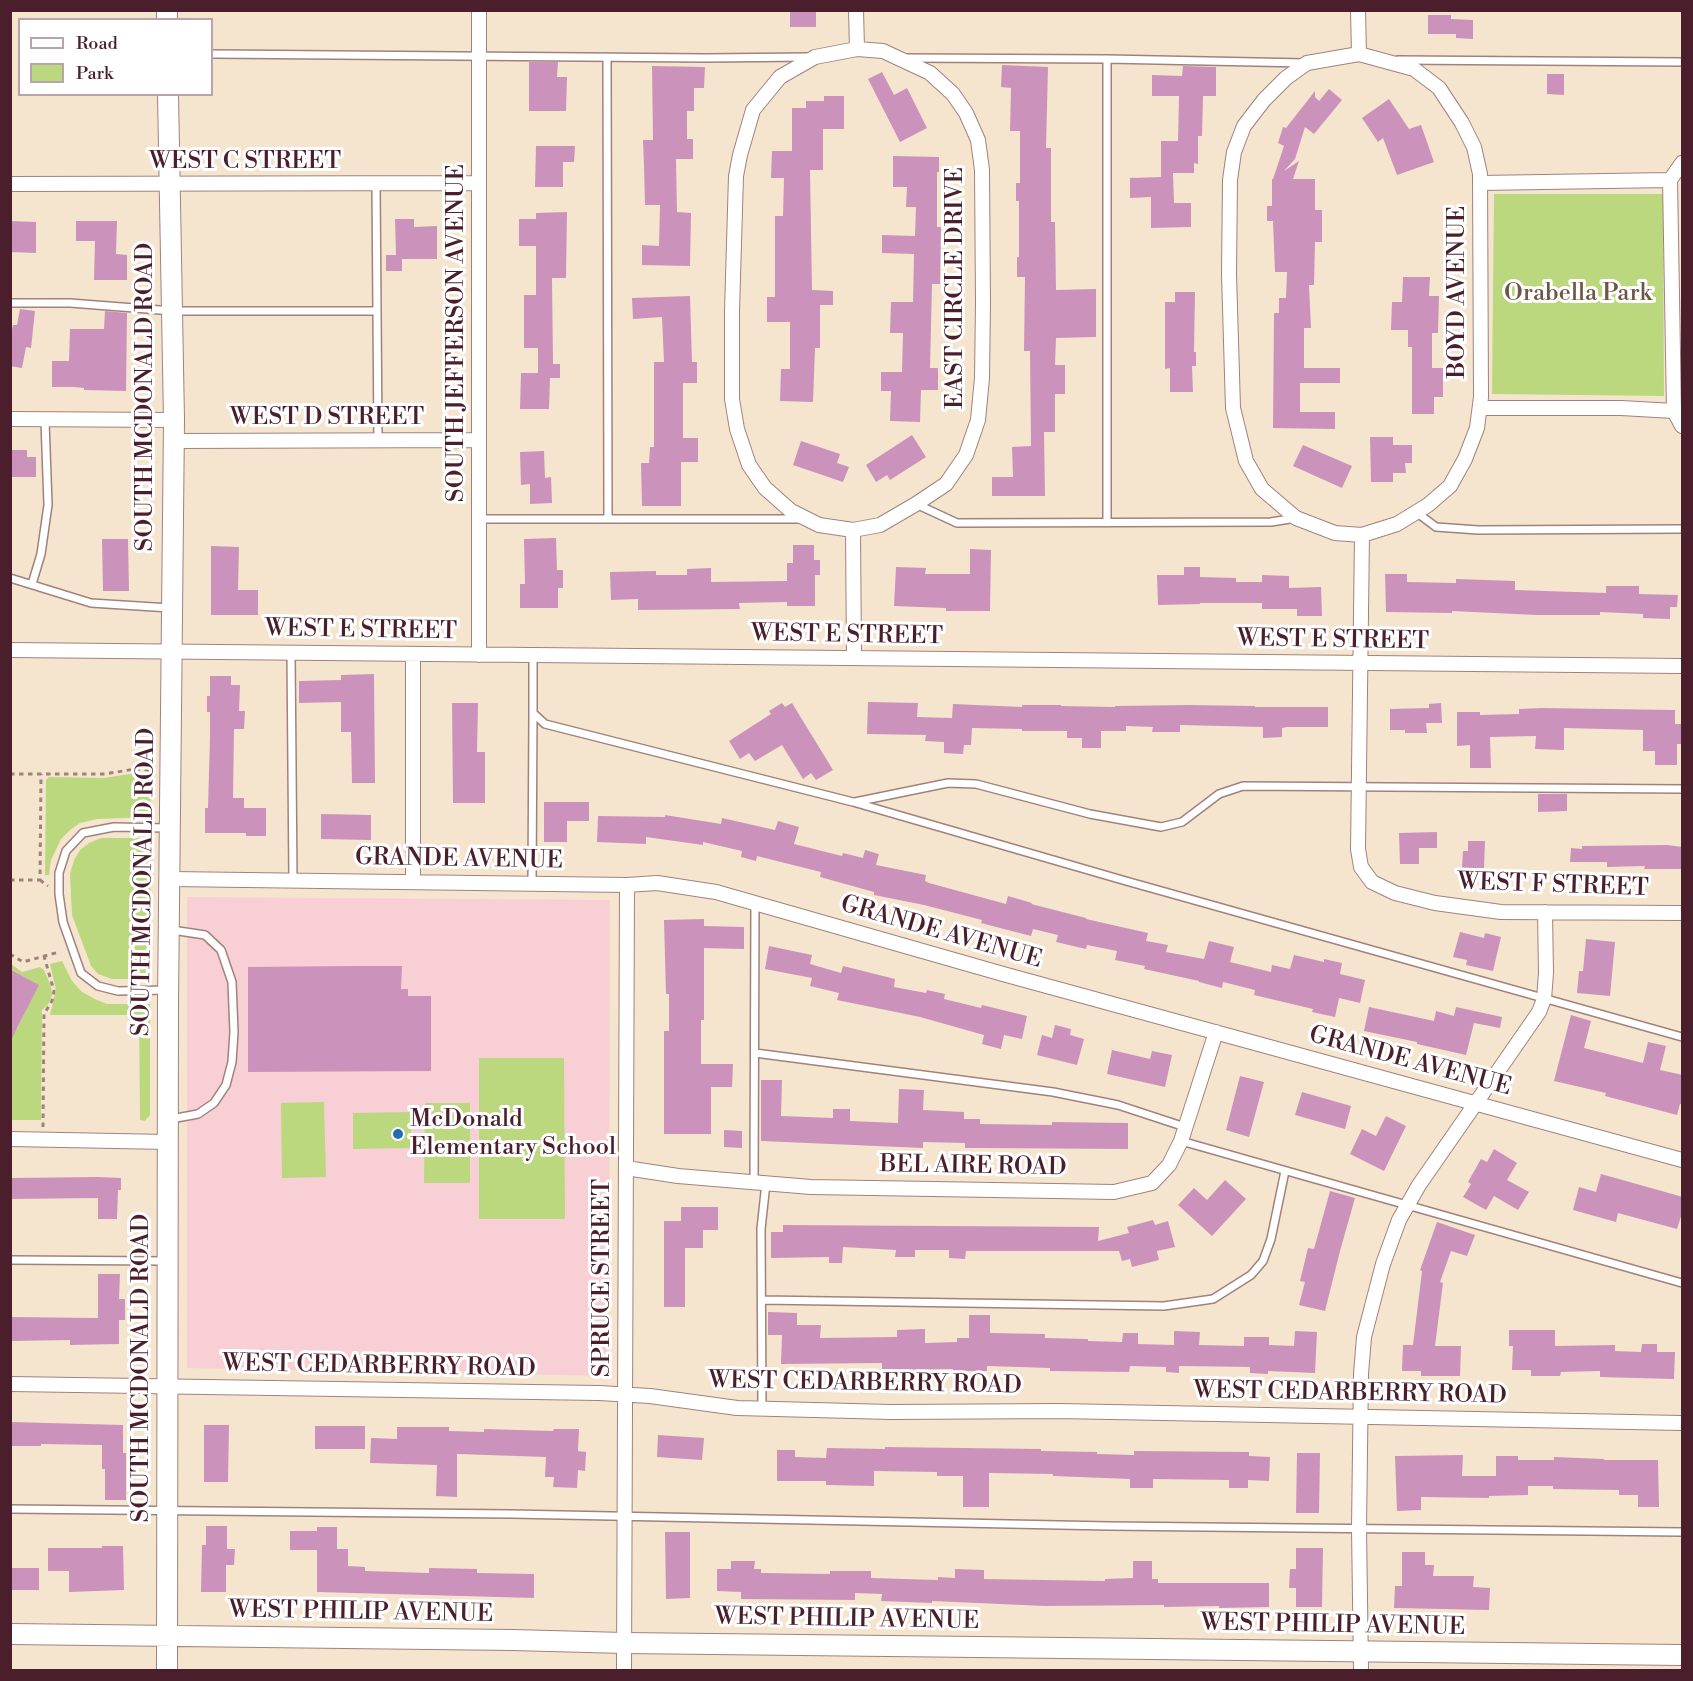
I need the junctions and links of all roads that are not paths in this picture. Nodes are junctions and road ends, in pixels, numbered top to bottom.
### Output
1 (478, 10) edge
2 (856, 10) edge
3 (1358, 10) edge
4 (857, 49) junction
5 (213, 54) edge
6 (1359, 54) junction
7 (479, 56) junction
8 (607, 57) junction
9 (815, 57) junction
10 (899, 58) junction
11 (1107, 59) junction
12 (1386, 60) junction
13 (1683, 62) edge
14 (1307, 63) junction
15 (168, 96) edge
16 (1683, 163) edge
17 (1670, 180) junction
18 (479, 183) junction
19 (1480, 183) junction
20 (10, 184) edge
21 (170, 184) junction
22 (376, 184) junction
23 (10, 303) edge
24 (173, 311) junction
25 (377, 311) junction
26 (1480, 408) junction
27 (1674, 411) junction
28 (10, 419) edge
29 (174, 420) junction
30 (45, 421) junction
31 (1683, 426) edge
32 (378, 440) junction
33 (480, 440) junction
34 (174, 441) junction
35 (916, 504) junction
36 (1416, 512) junction
37 (1296, 518) junction
38 (480, 519) junction
39 (608, 519) junction
40 (806, 519) junction
41 (1107, 522) junction
42 (1683, 529) edge
43 (853, 530) junction
44 (1362, 534) junction
45 (10, 578) edge
46 (32, 584) junction
47 (172, 608) junction
48 (10, 650) edge
49 (173, 652) junction
50 (291, 653) junction
51 (413, 654) junction
52 (480, 655) junction
53 (533, 655) junction
54 (854, 658) junction
55 (1360, 663) junction
56 (1683, 666) edge
57 (533, 712) junction
58 (1358, 787) junction
59 (1683, 789) edge
60 (853, 802) junction
61 (171, 828) junction
62 (170, 879) junction
63 (293, 880) junction
64 (413, 882) junction
65 (532, 884) junction
66 (627, 885) junction
67 (755, 903) junction
68 (1545, 912) junction
69 (1683, 913) edge
70 (169, 930) junction
71 (169, 990) junction
72 (1544, 999) junction
73 (1216, 1032) junction
74 (1683, 1037) edge
75 (755, 1053) junction
76 (1474, 1103) junction
77 (168, 1120) junction
78 (1185, 1127) junction
79 (10, 1140) edge
80 (1181, 1141) junction
81 (168, 1142) junction
82 (1683, 1160) edge
83 (626, 1168) junction
84 (1285, 1171) junction
85 (760, 1183) junction
86 (1407, 1206) junction
87 (10, 1260) edge
88 (167, 1262) junction
89 (1683, 1283) edge
90 (762, 1300) junction
91 (10, 1384) edge
92 (167, 1386) junction
93 (625, 1394) junction
94 (762, 1409) junction
95 (1361, 1418) junction
96 (1683, 1423) edge
97 (10, 1509) edge
98 (166, 1511) junction
99 (625, 1517) junction
100 (1359, 1528) junction
101 (1683, 1532) edge
102 (10, 1634) edge
103 (166, 1636) junction
104 (624, 1643) junction
105 (1683, 1655) edge
106 (1360, 1661) edge
107 (167, 1671) edge
108 (624, 1671) edge

1 - 7 street, SOUTH JEFFERSON AVENUE
2 - 4 street
3 - 6 street
4 - 9 street, EAST CIRCLE DRIVE
4 - 10 street, EAST CIRCLE DRIVE
5 - 7 lane
6 - 12 street, BOYD AVENUE
6 - 14 street
7 - 8 lane
7 - 18 street, SOUTH JEFFERSON AVENUE
8 - 9 lane
8 - 39 lane
9 - 40 street, EAST CIRCLE DRIVE
10 - 11 lane
10 - 35 street, EAST CIRCLE DRIVE
11 - 14 lane
11 - 41 lane
12 - 13 lane
12 - 19 street, BOYD AVENUE
14 - 37 street, BOYD AVENUE
15 - 21 main road, SOUTH MCDONALD ROAD
16 - 17 street
17 - 19 street
17 - 27 street
18 - 22 street, WEST C STREET
18 - 33 street, SOUTH JEFFERSON AVENUE
19 - 26 street, BOYD AVENUE
20 - 21 street, WEST C STREET
21 - 22 street, WEST C STREET
21 - 24 main road, SOUTH MCDONALD ROAD
22 - 25 lane
23 - 24 lane
24 - 25 lane
24 - 29 main road, SOUTH MCDONALD ROAD
25 - 32 lane
26 - 27 street
26 - 36 street, BOYD AVENUE
27 - 31 street
28 - 30 street
29 - 30 street
29 - 34 main road, SOUTH MCDONALD ROAD
30 - 46 lane
32 - 33 street, WEST D STREET
32 - 34 street, WEST D STREET
33 - 38 street, SOUTH JEFFERSON AVENUE
34 - 47 main road, SOUTH MCDONALD ROAD
35 - 41 lane
35 - 43 street, EAST CIRCLE DRIVE
36 - 42 lane
36 - 44 street, BOYD AVENUE
37 - 41 lane
37 - 44 street, BOYD AVENUE
38 - 39 lane
38 - 52 street, SOUTH JEFFERSON AVENUE
39 - 40 lane
40 - 43 street, EAST CIRCLE DRIVE
43 - 54 street
44 - 55 street
45 - 46 lane
46 - 47 lane
47 - 49 main road, SOUTH MCDONALD ROAD
48 - 49 street, WEST E STREET
49 - 50 street, WEST E STREET
49 - 61 main road, SOUTH MCDONALD ROAD
50 - 51 street, WEST E STREET
50 - 63 lane
51 - 52 street, WEST E STREET
51 - 64 street
52 - 53 street, WEST E STREET
53 - 54 street, WEST E STREET
53 - 57 lane
54 - 55 street, WEST E STREET
55 - 56 street, WEST E STREET
55 - 58 street
57 - 60 lane
57 - 65 lane
58 - 59 lane
58 - 60 lane
58 - 68 street, WEST F STREET
60 - 72 lane
61 - 62 main road, SOUTH MCDONALD ROAD
61 - 71 lane
62 - 63 street, GRANDE AVENUE
62 - 70 main road, SOUTH MCDONALD ROAD
63 - 64 street, GRANDE AVENUE
64 - 65 street, GRANDE AVENUE
65 - 66 street, GRANDE AVENUE
66 - 67 street, GRANDE AVENUE
66 - 83 street, SPRUCE STREET
67 - 73 street, GRANDE AVENUE
67 - 75 lane
68 - 69 street, WEST F STREET
68 - 72 street
70 - 71 main road, SOUTH MCDONALD ROAD
70 - 77 lane
71 - 77 main road, SOUTH MCDONALD ROAD
72 - 74 lane
72 - 76 street
73 - 76 street, GRANDE AVENUE
73 - 78 street, BEL AIRE ROAD
75 - 78 lane
75 - 85 lane
76 - 82 street, GRANDE AVENUE
76 - 86 street
77 - 81 main road, SOUTH MCDONALD ROAD
78 - 80 street, BEL AIRE ROAD
79 - 81 street
80 - 84 lane
80 - 85 street, BEL AIRE ROAD
81 - 88 main road, SOUTH MCDONALD ROAD
83 - 85 street, BEL AIRE ROAD
83 - 93 street, SPRUCE STREET
84 - 86 lane
84 - 90 lane
85 - 90 lane
86 - 89 lane
86 - 95 street
87 - 88 lane
88 - 92 main road, SOUTH MCDONALD ROAD
90 - 94 lane
91 - 92 street, WEST CEDARBERRY ROAD
92 - 93 street, WEST CEDARBERRY ROAD
92 - 98 main road, SOUTH MCDONALD ROAD
93 - 94 street, WEST CEDARBERRY ROAD
93 - 99 street, SPRUCE STREET
94 - 95 street, WEST CEDARBERRY ROAD
95 - 96 street, WEST CEDARBERRY ROAD
95 - 100 street
97 - 98 lane
98 - 99 lane
98 - 103 main road, SOUTH MCDONALD ROAD
99 - 100 lane
99 - 104 street, SPRUCE STREET
100 - 101 lane
100 - 106 street
102 - 103 main road, WEST PHILIP AVENUE
103 - 104 main road, WEST PHILIP AVENUE
103 - 107 main road, SOUTH MCDONALD ROAD
104 - 106 main road, WEST PHILIP AVENUE
104 - 108 street, SPRUCE STREET
105 - 106 main road, WEST PHILIP AVENUE

